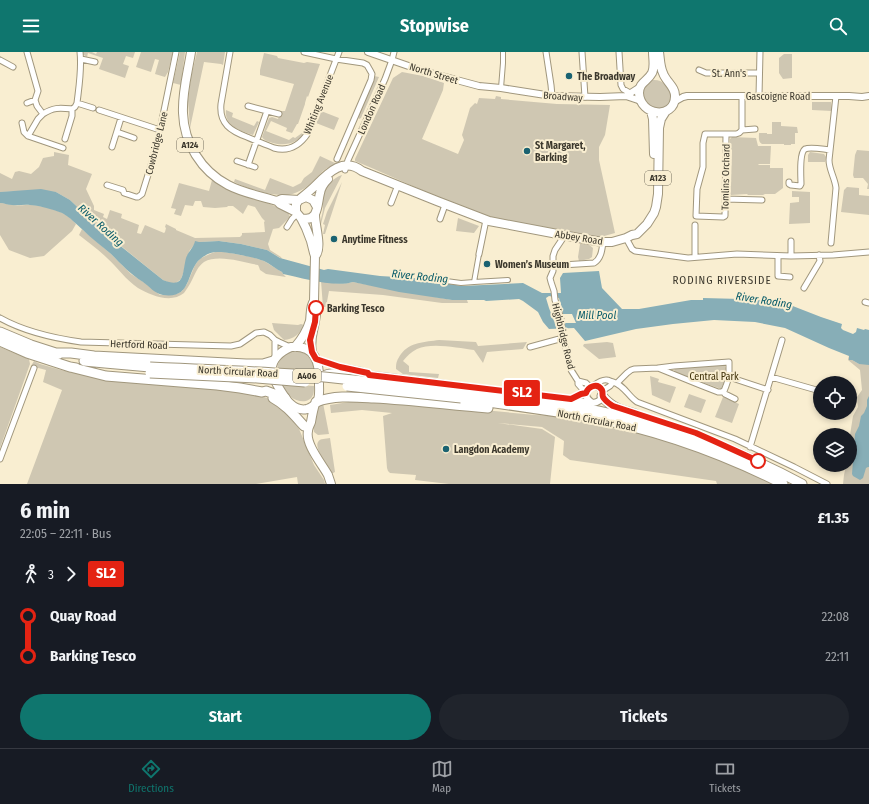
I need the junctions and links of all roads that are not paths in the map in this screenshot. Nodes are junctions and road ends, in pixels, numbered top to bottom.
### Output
1 (28, 52) edge
2 (80, 52) edge
3 (176, 52) edge
4 (191, 52) edge
5 (230, 52) edge
6 (304, 52) edge
7 (339, 52) edge
8 (368, 52) edge
9 (394, 52) edge
10 (503, 52) edge
11 (546, 52) edge
12 (582, 52) edge
13 (619, 52) edge
14 (652, 52) edge
15 (659, 52) edge
16 (760, 52) edge
17 (336, 58) junction
18 (0, 60) edge
19 (81, 60) junction
20 (392, 60) junction
21 (95, 62) dead end
22 (13, 67) dead end
23 (699, 70) dead end
24 (760, 73) junction
25 (648, 78) junction
26 (669, 82) junction
27 (640, 87) junction
28 (501, 88) junction
29 (628, 95) junction
30 (552, 96) junction
31 (687, 96) junction
32 (742, 96) junction
33 (759, 96) junction
34 (836, 96) junction
35 (869, 96) edge
36 (585, 97) junction
37 (35, 100) junction
38 (641, 101) junction
39 (674, 102) junction
40 (27, 103) dead end
41 (77, 103) junction
42 (248, 106) dead end
43 (93, 108) dead end
44 (72, 109) junction
45 (99, 110) dead end
46 (666, 110) junction
47 (266, 111) junction
48 (651, 111) junction
49 (43, 114) junction
50 (279, 114) dead end
51 (121, 118) junction
52 (355, 120) junction
53 (22, 123) dead end
54 (364, 124) junction
55 (755, 129) dead end
56 (160, 130) junction
57 (742, 130) junction
58 (117, 132) junction
59 (726, 134) junction
60 (28, 136) junction
61 (134, 138) dead end
62 (65, 139) dead end
63 (257, 141) junction
64 (112, 147) dead end
65 (63, 148) dead end
66 (830, 150) junction
67 (337, 159) dead end
68 (237, 161) dead end
69 (248, 165) junction
70 (255, 168) dead end
71 (346, 168) junction
72 (789, 182) dead end
73 (107, 185) dead end
74 (398, 185) junction
75 (300, 199) junction
76 (725, 199) junction
77 (762, 200) dead end
78 (277, 201) junction
79 (391, 203) dead end
80 (445, 204) junction
81 (317, 207) junction
82 (298, 215) junction
83 (314, 215) junction
84 (440, 219) dead end
85 (486, 220) junction
86 (695, 225) dead end
87 (287, 227) dead end
88 (564, 235) junction
89 (629, 237) junction
90 (791, 241) dead end
91 (603, 242) junction
92 (831, 243) dead end
93 (869, 252) edge
94 (479, 254) joint
95 (819, 255) junction
96 (315, 256) junction
97 (778, 256) junction
98 (791, 256) junction
99 (695, 257) junction
100 (562, 265) dead end
101 (790, 277) dead end
102 (424, 278) dead end
103 (508, 280) dead end
104 (474, 282) junction
105 (804, 288) dead end
106 (314, 301) junction
107 (0, 318) edge
108 (0, 332) edge
109 (562, 334) junction
110 (274, 340) junction
111 (782, 340) dead end
112 (0, 341) edge
113 (293, 347) junction
114 (530, 347) dead end
115 (54, 353) junction
116 (314, 356) junction
117 (274, 360) junction
118 (70, 367) junction
119 (34, 368) dead end
120 (668, 369) junction
121 (150, 370) junction
122 (729, 374) junction
123 (369, 375) junction
124 (320, 376) junction
125 (771, 377) junction
126 (578, 380) junction
127 (615, 383) junction
128 (591, 386) junction
129 (813, 389) edge
130 (768, 390) junction
131 (723, 391) junction
132 (262, 392) junction
133 (586, 393) junction
134 (602, 394) junction
135 (462, 395) junction
136 (285, 398) junction
137 (571, 399) junction
138 (735, 399) dead end
139 (590, 402) junction
140 (316, 403) junction
141 (298, 409) junction
142 (562, 413) junction
143 (306, 428) junction
144 (750, 447) junction
145 (0, 459) edge
146 (784, 474) junction
147 (331, 484) edge
148 (783, 484) edge
149 (802, 484) edge
150 (827, 484) edge

1 - 37 street
2 - 19 street
3 - 56 street, Cowbridge Lane
4 - 78 main road, A124
5 - 63 street, Whiting Avenue
6 - 17 street
7 - 17 street, Whiting Avenue
8 - 20 street, North Street
9 - 20 street, London Road
10 - 28 street
11 - 30 street
12 - 36 street
13 - 29 street
14 - 25 main road
15 - 26 main road
16 - 24 street, St. Ann's
17 - 52 street
17 - 63 street, Whiting Avenue
18 - 22 street
19 - 21 street
19 - 41 street
20 - 28 street, North Street
20 - 54 street, London Road
23 - 24 street, St. Ann's
24 - 33 street, St. Ann's
25 - 26 main road
25 - 27 main road
26 - 31 street
26 - 39 main road
27 - 29 street
27 - 38 main road
28 - 30 street, Broadway
29 - 36 street, Broadway
29 - 38 street
30 - 36 street, Broadway
31 - 32 street, Gascoigne Road
31 - 39 street, Gascoigne Road
32 - 33 street, Gascoigne Road
32 - 57 street
33 - 34 street, Gascoigne Road
34 - 35 street, Gascoigne Road
34 - 66 street
37 - 40 street
37 - 49 street
38 - 48 main road
39 - 46 main road, A123
41 - 43 street
41 - 44 street
42 - 47 street
44 - 49 street
44 - 62 street
45 - 51 street
46 - 48 main road
46 - 89 main road, A123
47 - 50 street
47 - 63 street
48 - 89 main road, A123
49 - 60 street
51 - 56 street
51 - 58 street
52 - 54 street
52 - 67 street
53 - 60 street
54 - 71 street, London Road
55 - 57 street
56 - 73 street, Cowbridge Lane
57 - 59 street
58 - 61 street
58 - 64 street
59 - 76 street, Tomlins Orchard
59 - 76 street, Tomlins Orchard
60 - 65 street
63 - 69 street
66 - 72 street
66 - 92 street
68 - 69 street
69 - 70 street
71 - 74 main road, Abbey Road / A123
71 - 75 main road
71 - 81 main road
74 - 79 street
74 - 80 main road, Abbey Road / A123
75 - 78 main road, A124
75 - 81 main road
75 - 82 main road
76 - 77 street
78 - 82 main road, A124
80 - 84 street
80 - 85 main road, Abbey Road / A123
81 - 83 main road
82 - 83 main road
82 - 87 street
82 - 96 main road
83 - 96 main road
85 - 88 main road, Abbey Road / A123
85 - 94 street
86 - 99 street
88 - 91 main road, Abbey Road / A123
88 - 109 street, Highbridge Road
89 - 91 main road, Abbey Road / A123
89 - 99 street
90 - 98 street
91 - 100 street
93 - 95 street
94 - 104 street
95 - 98 street
95 - 105 street
96 - 106 main road
97 - 98 street
97 - 99 street
97 - 101 street
102 - 104 street
103 - 104 street
106 - 113 main road
106 - 116 main road
107 - 110 street, Hertford Road
108 - 115 highway, North Circular Road / A406
109 - 114 street
109 - 126 street, Highbridge Road
110 - 113 street, Hertford Road
110 - 117 street
111 - 125 street
112 - 118 highway, North Circular Road / A406
113 - 116 main road
113 - 117 main road
115 - 117 highway, A406
115 - 121 highway, North Circular Road / A406
116 - 123 street
116 - 124 main road
117 - 136 main road
118 - 121 highway, North Circular Road / A406
118 - 132 highway, A406
119 - 145 street
120 - 122 street
120 - 127 street
120 - 131 street
121 - 135 highway, North Circular Road / A406, bridge
122 - 130 street
122 - 131 street
123 - 124 street
123 - 137 street
124 - 140 main road
125 - 129 street
125 - 130 street
126 - 128 street, Highbridge Road
126 - 133 street, Highbridge Road
127 - 128 street
127 - 134 street
127 - 144 street
128 - 133 street
128 - 134 street
130 - 144 street
131 - 138 street
132 - 136 highway, A406
132 - 143 highway
133 - 137 street
133 - 139 street
134 - 139 street
134 - 146 highway, A406
135 - 142 highway, North Circular Road / A406
135 - 146 highway, North Circular Road / A406
136 - 141 main road
137 - 139 street
140 - 141 main road
140 - 142 highway, A406
140 - 143 main road
141 - 143 main road
142 - 148 highway, North Circular Road / A406
143 - 147 main road
144 - 150 street
146 - 149 highway, North Circular Road / A406

